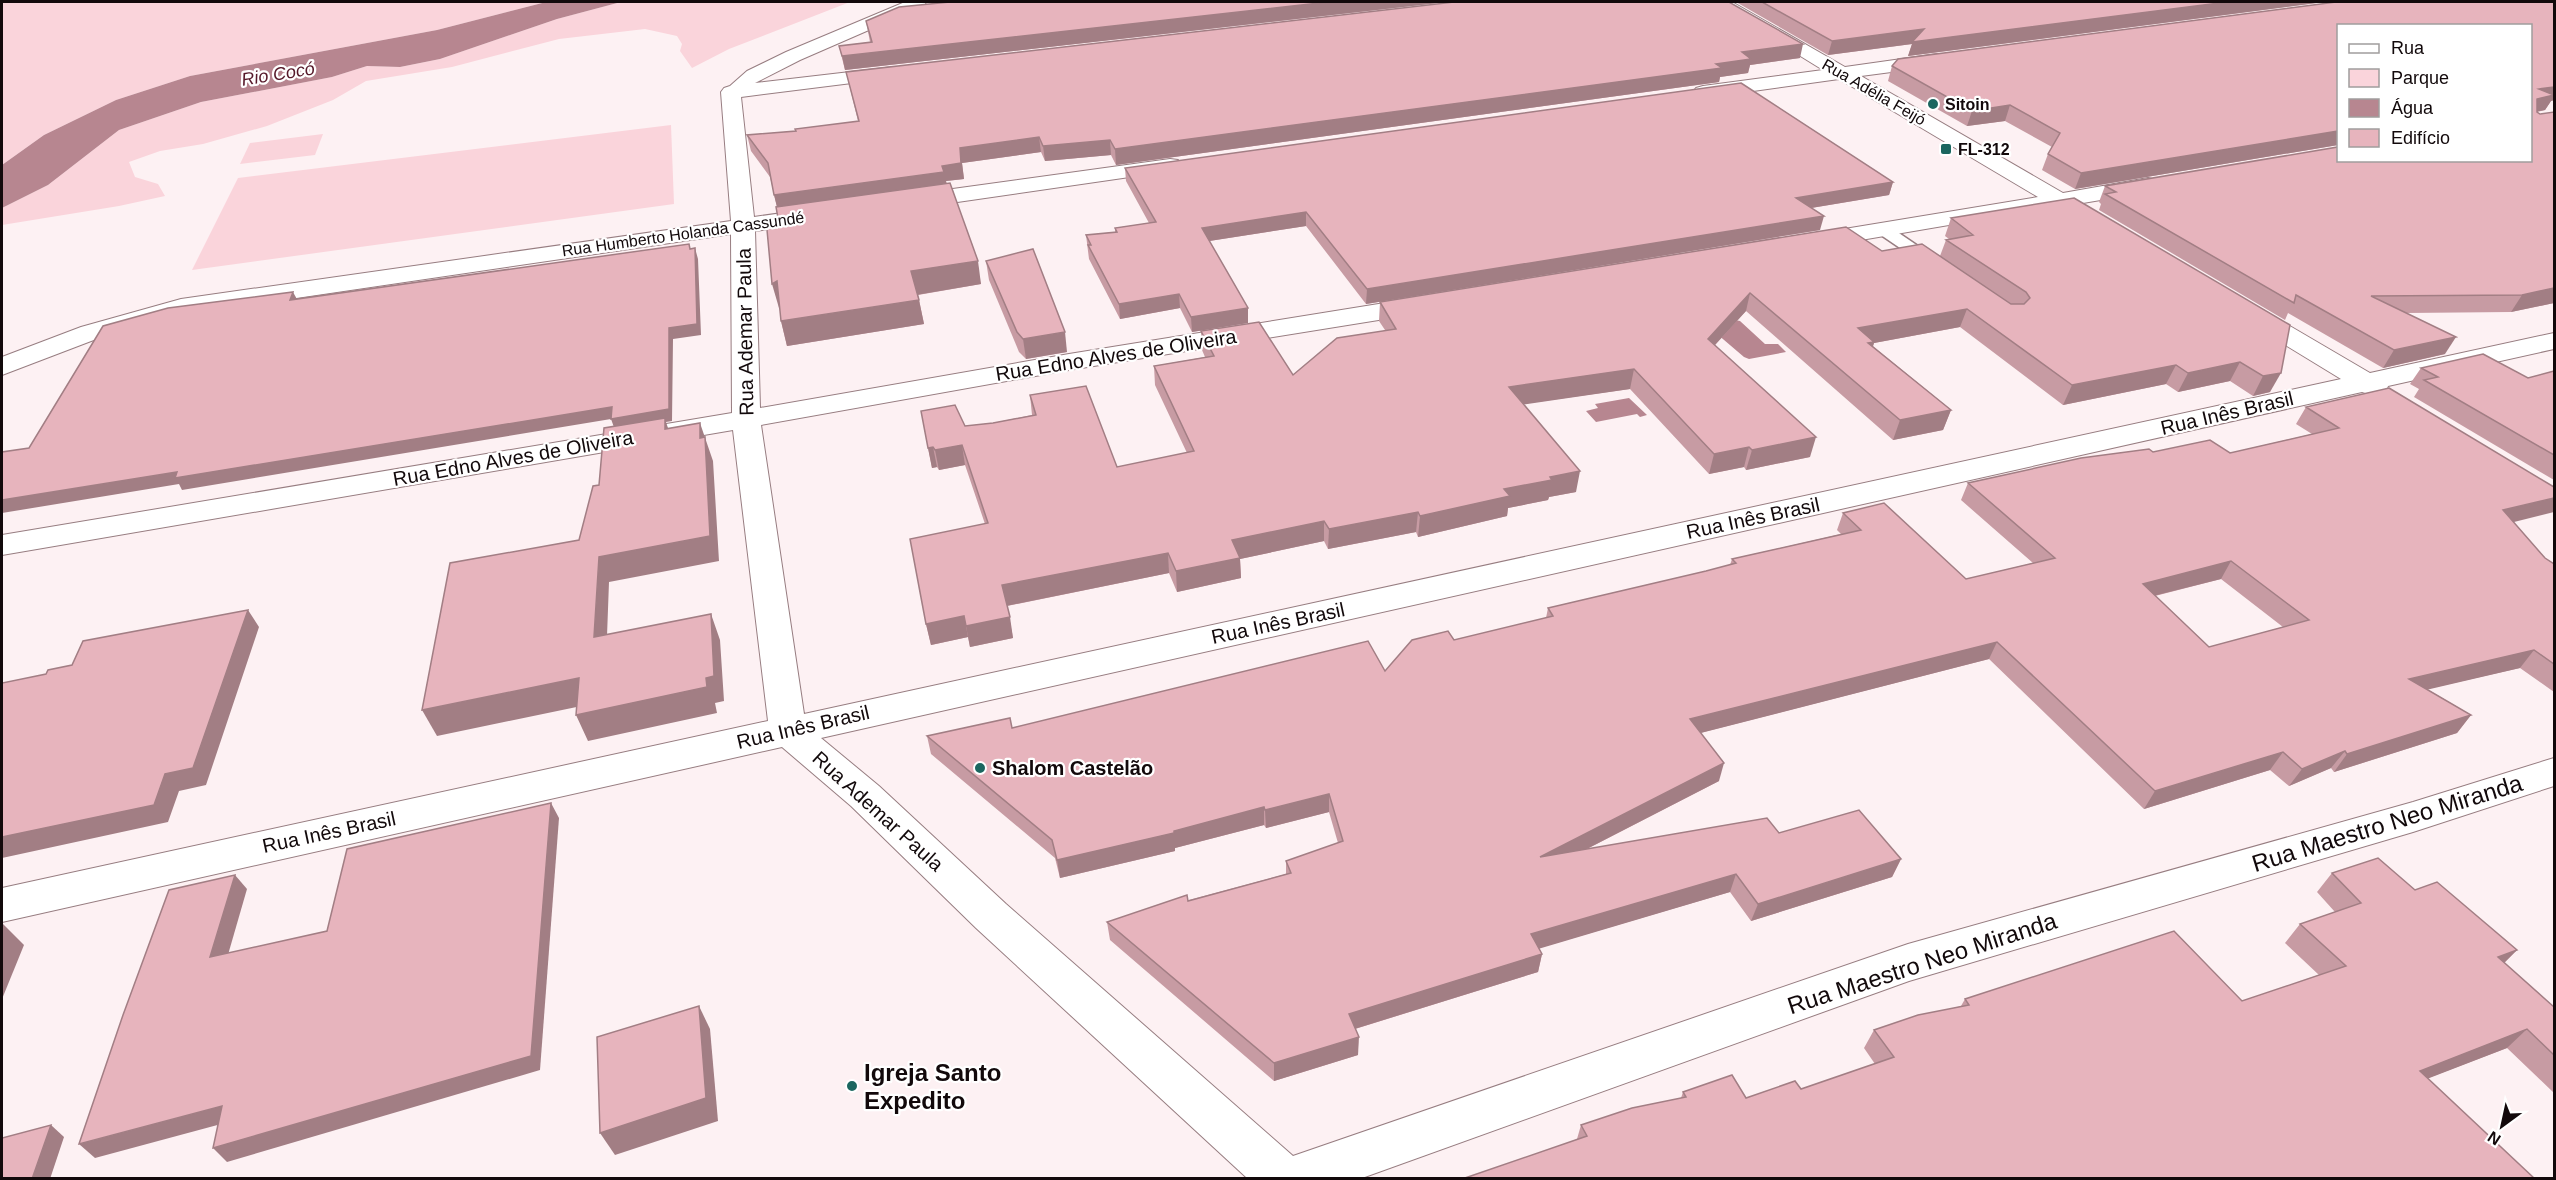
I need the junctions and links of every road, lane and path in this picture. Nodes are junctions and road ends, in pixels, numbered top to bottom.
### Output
1 (918, 2) edge
2 (1720, 2) edge
3 (1951, 58) edge
4 (910, 71) edge
5 (1842, 73) junction
6 (731, 92) junction
7 (1686, 94) edge
8 (1185, 163) edge
9 (2167, 182) edge
10 (2060, 200) junction
11 (890, 205) edge
12 (831, 213) edge
13 (2094, 220) edge
14 (742, 226) junction
15 (1884, 230) junction
16 (1791, 245) edge
17 (1946, 272) edge
18 (1443, 302) edge
19 (2234, 303) edge
20 (2554, 341) edge
21 (2, 367) edge
22 (2380, 390) junction
23 (746, 419) junction
24 (2, 545) edge
25 (788, 731) junction
26 (2554, 772) edge
27 (2, 905) edge
28 (1282, 1179) edge
29 (1297, 1179) edge

1 - 6 street
2 - 5 street, Rua Adélia Feijó
3 - 5 street
4 - 6 street
5 - 7 street
5 - 10 street, Rua Adélia Feijó
6 - 14 street, Rua Ademar Paula
8 - 11 street
9 - 10 street
10 - 13 street, Rua Adélia Feijó
10 - 15 street
12 - 14 street, Rua Humberto Holanda Cassundé
14 - 21 street, Rua Humberto Holanda Cassundé
14 - 23 street, Rua Ademar Paula
15 - 16 street
15 - 17 lane
18 - 23 street, Rua Edno Alves de Oliveira
19 - 22 street
20 - 22 street, Rua Inês Brasil
22 - 25 street, Rua Inês Brasil
23 - 24 street, Rua Edno Alves de Oliveira
23 - 25 street, Rua Ademar Paula
25 - 27 street, Rua Inês Brasil
25 - 28 street, Rua Ademar Paula
26 - 29 street, Rua Maestro Neo Miranda

